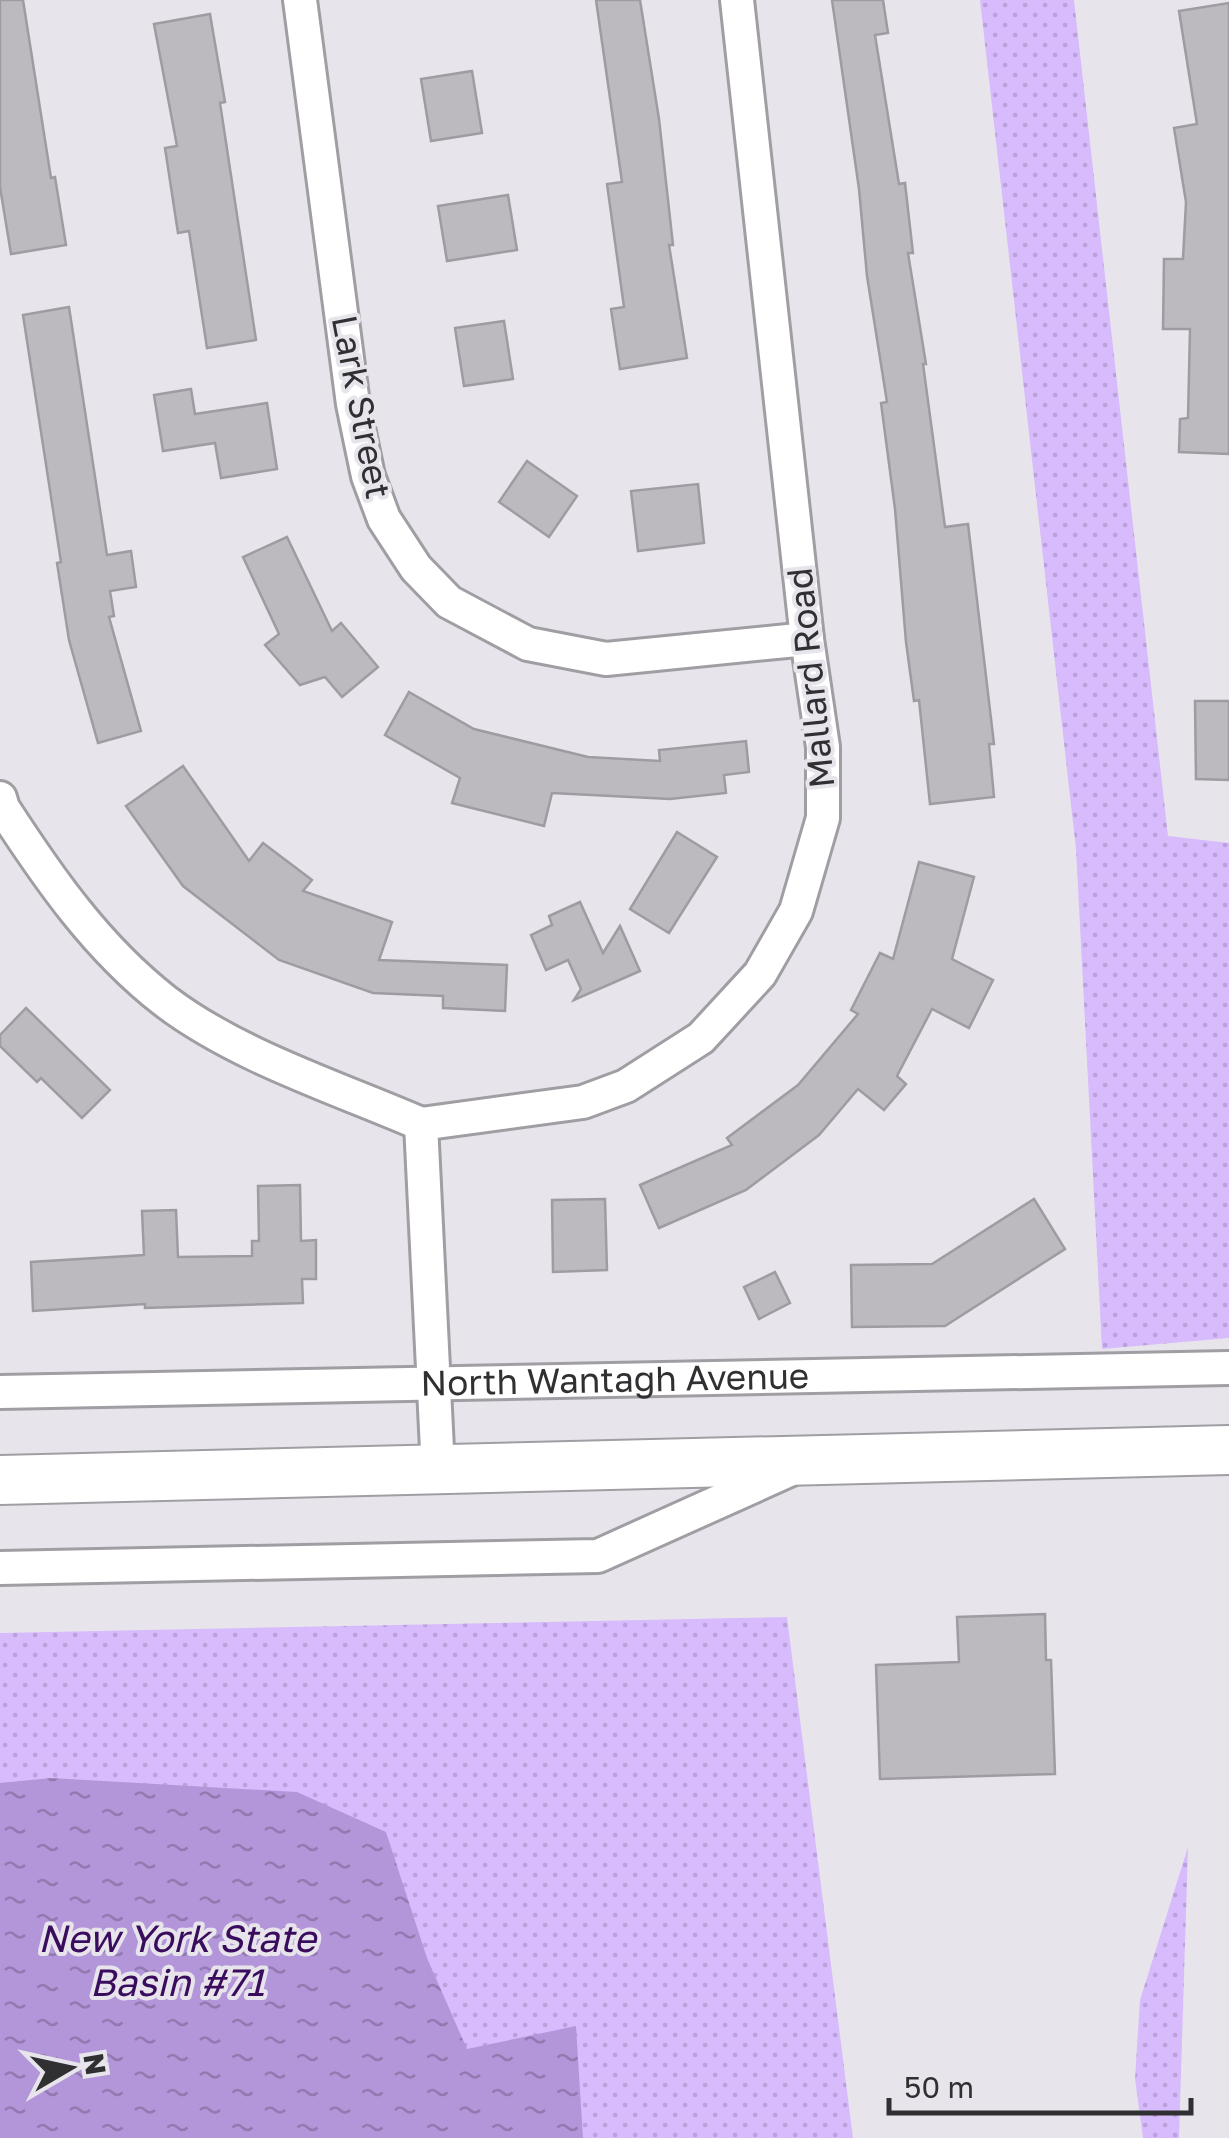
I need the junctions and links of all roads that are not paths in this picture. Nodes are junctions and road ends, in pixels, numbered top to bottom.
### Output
1 (300, 0) edge
2 (737, 0) edge
3 (808, 638) junction
4 (1, 805) edge
5 (421, 1124) junction
6 (1229, 1368) edge
7 (434, 1385) junction
8 (0, 1392) edge
9 (1229, 1450) edge
10 (810, 1461) junction
11 (438, 1470) junction
12 (0, 1480) edge
13 (0, 1568) edge

1 - 3 street, Lark Street
2 - 3 street, Mallard Road
3 - 5 street, Mallard Road
4 - 5 street
5 - 7 street
6 - 7 street, North Wantagh Avenue
7 - 8 street, North Wantagh Avenue
7 - 11 street
9 - 10 main road
10 - 11 main road
10 - 13 street
11 - 12 main road

